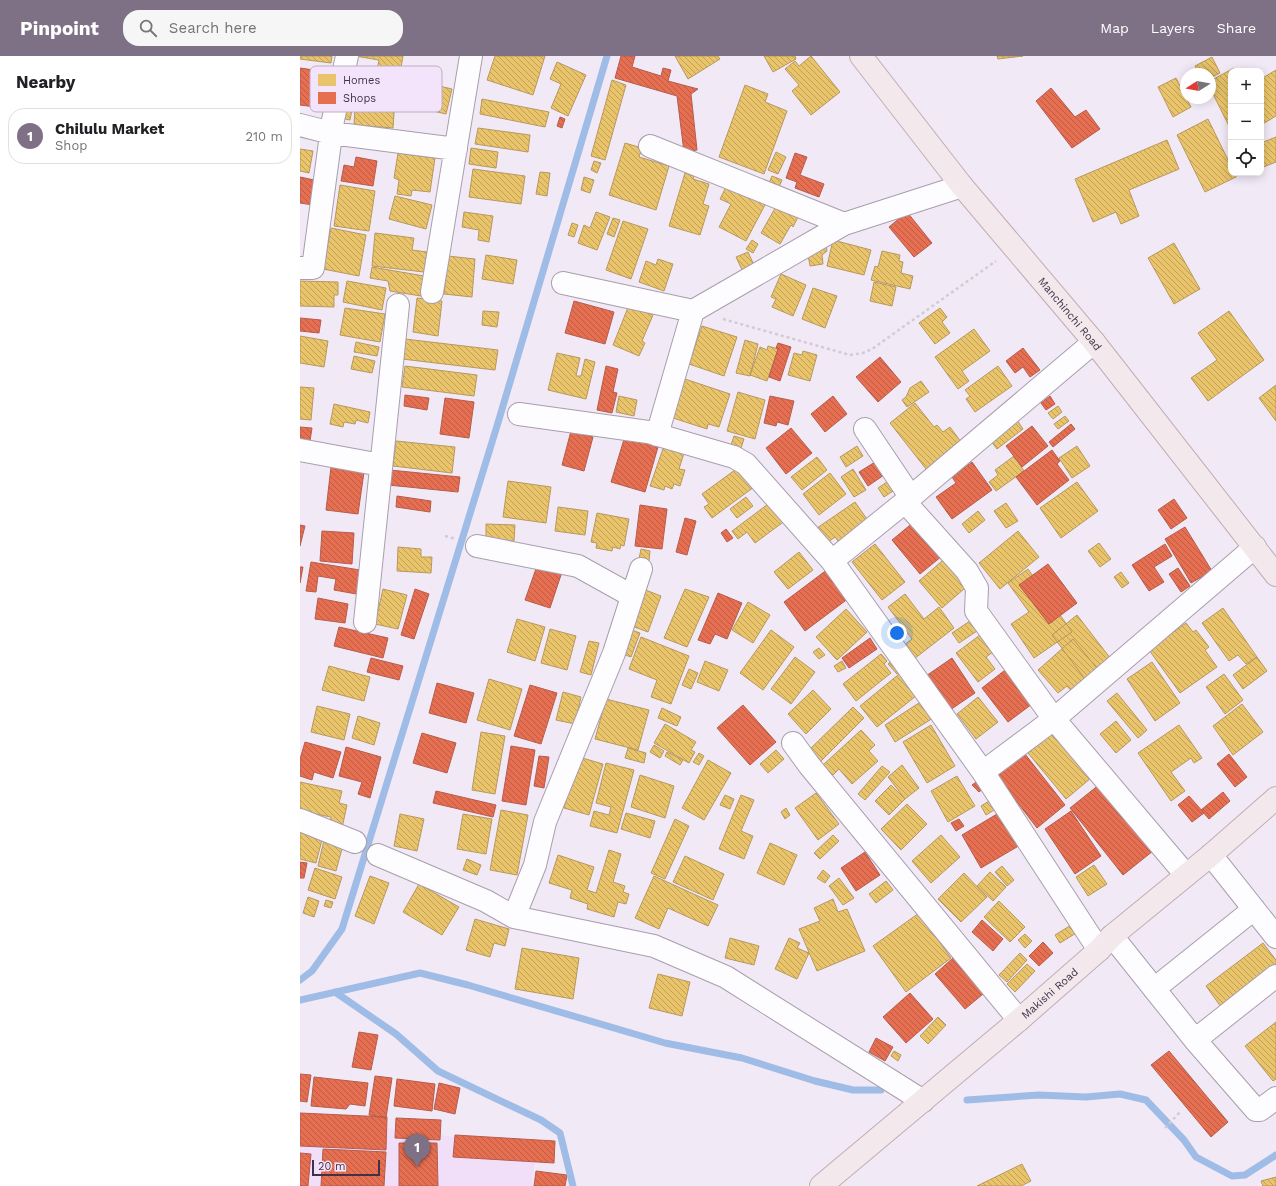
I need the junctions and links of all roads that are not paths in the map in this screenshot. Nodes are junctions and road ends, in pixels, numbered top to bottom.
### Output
1 (347, 56) edge
2 (471, 56) edge
3 (861, 56) edge
4 (345, 66) edge
5 (335, 112) edge
6 (300, 125) edge
7 (331, 133) junction
8 (650, 146) dead end
9 (456, 149) junction
10 (962, 186) junction
11 (844, 224) junction
12 (300, 268) edge
13 (563, 283) dead end
14 (432, 292) dead end
15 (398, 305) dead end
16 (693, 311) junction
17 (1094, 342) junction
18 (519, 414) dead end
19 (865, 429) dead end
20 (657, 435) junction
21 (300, 450) edge
22 (381, 464) junction
23 (908, 499) junction
24 (477, 546) dead end
25 (1255, 547) junction
26 (832, 561) junction
27 (641, 569) dead end
28 (1276, 575) edge
29 (632, 596) junction
30 (365, 622) dead end
31 (1054, 719) junction
32 (793, 743) dead end
33 (983, 772) junction
34 (1276, 798) edge
35 (300, 820) edge
36 (355, 842) dead end
37 (378, 855) dead end
38 (1211, 855) junction
39 (1186, 875) junction
40 (1254, 909) junction
41 (514, 917) junction
42 (1276, 937) edge
43 (1105, 943) junction
44 (1276, 976) edge
45 (1154, 989) junction
46 (1019, 1020) junction
47 (1195, 1040) junction
48 (1276, 1098) edge
49 (923, 1101) junction
50 (821, 1186) edge

1 - 4 street
2 - 9 street
3 - 10 main road, Manchinchi Road
5 - 7 street
6 - 7 street
7 - 9 street
7 - 12 street
8 - 11 street
9 - 14 street
10 - 11 street
10 - 17 main road, Manchinchi Road
11 - 16 street
13 - 16 street
15 - 22 street
16 - 20 street
17 - 23 street
17 - 25 main road, Manchinchi Road
18 - 20 street
19 - 23 street
20 - 26 street
21 - 22 street
22 - 30 street
23 - 26 street
23 - 31 street
24 - 29 street
25 - 28 main road, Manchinchi Road
25 - 31 street
26 - 33 street
27 - 29 street
29 - 41 street
31 - 33 street
31 - 39 street
32 - 46 street
33 - 43 street
34 - 38 main road, Makishi Road
35 - 36 street
37 - 41 street
38 - 39 main road, Makishi Road
38 - 40 street
39 - 43 main road, Makishi Road
40 - 42 street
40 - 45 street
41 - 49 street
43 - 45 street
43 - 46 main road, Makishi Road
44 - 47 street
45 - 47 street
46 - 49 main road, Makishi Road
47 - 48 street
49 - 50 main road, Makishi Road

